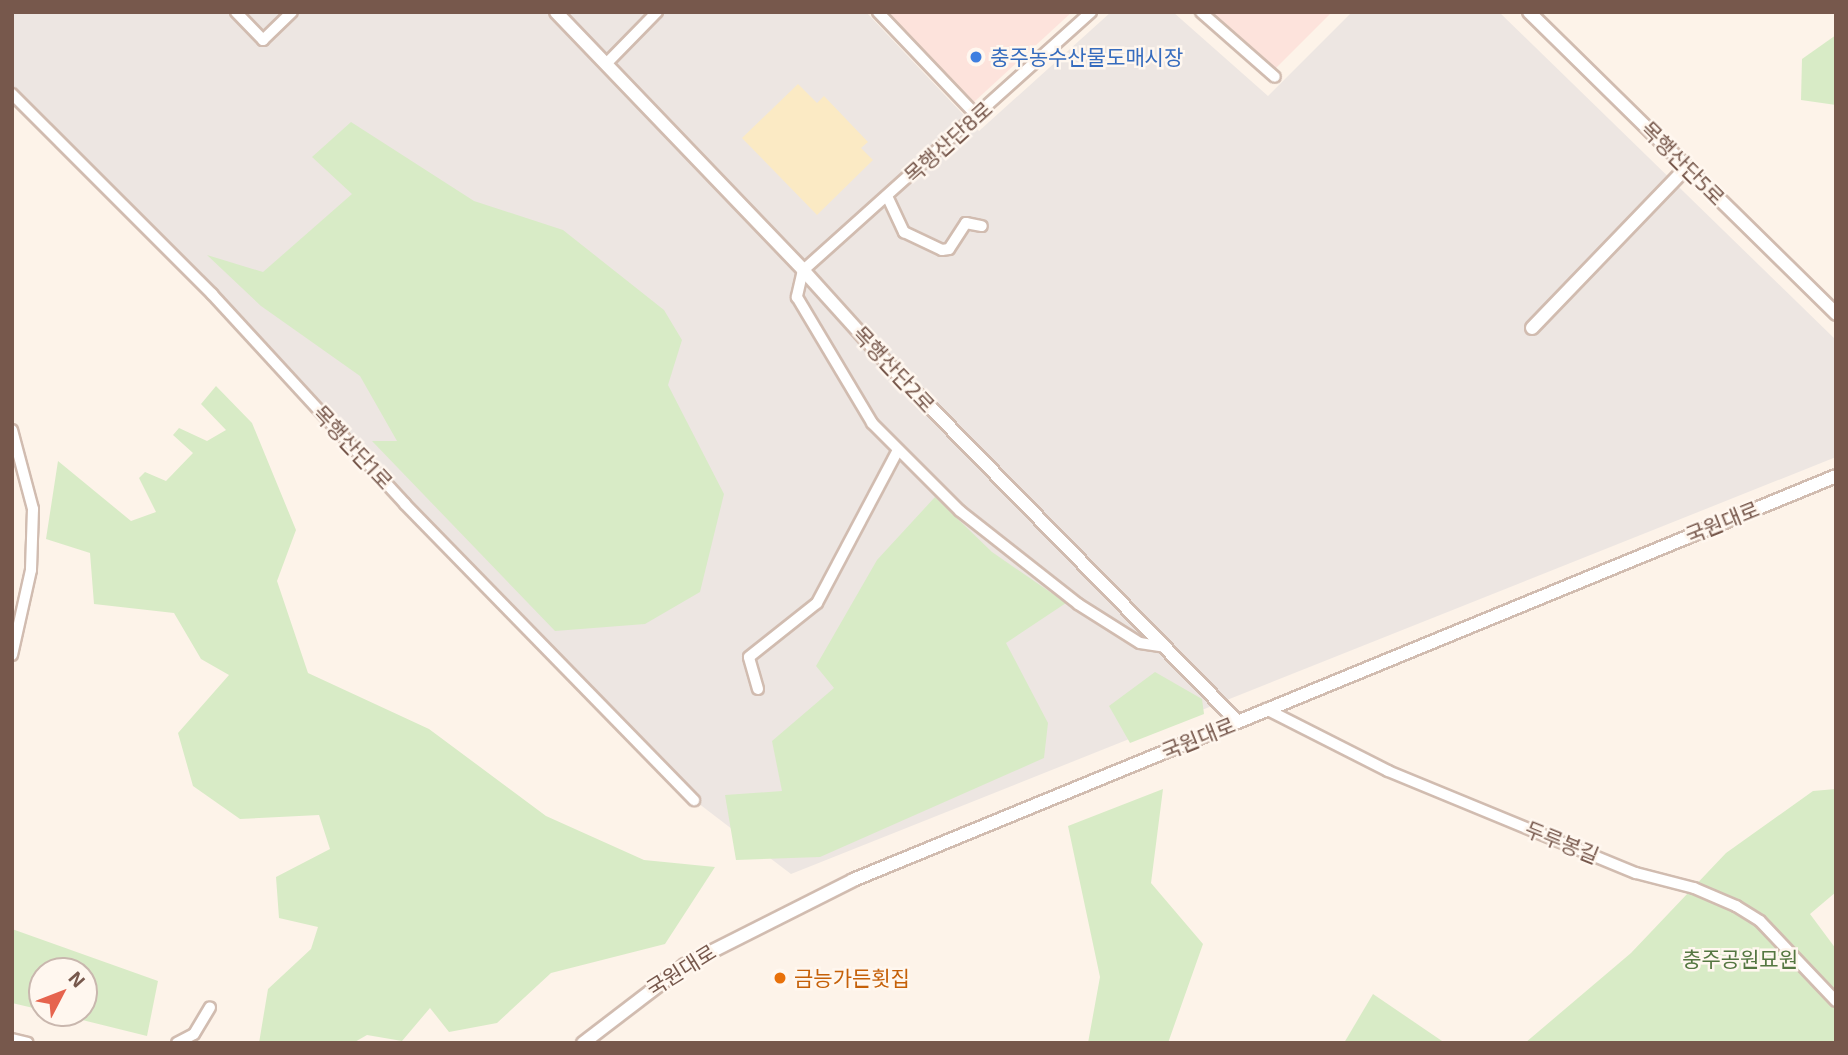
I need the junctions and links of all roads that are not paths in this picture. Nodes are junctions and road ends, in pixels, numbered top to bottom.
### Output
1 (236, 12) edge
2 (292, 12) edge
3 (556, 12) edge
4 (657, 12) edge
5 (877, 12) edge
6 (1091, 12) edge
7 (1201, 12) edge
8 (1530, 12) edge
9 (606, 64) junction
10 (1275, 77) dead end
11 (12, 94) edge
12 (977, 116) junction
13 (1687, 167) junction
14 (888, 198) junction
15 (982, 226) dead end
16 (803, 270) junction
17 (1836, 314) edge
18 (1532, 328) dead end
19 (12, 430) edge
20 (898, 450) junction
21 (1836, 476) edge
22 (1166, 647) junction
23 (12, 655) edge
24 (758, 689) dead end
25 (1266, 709) junction
26 (1237, 721) junction
27 (694, 800) dead end
28 (1836, 1001) edge
29 (210, 1007) dead end
30 (12, 1039) edge
31 (28, 1043) edge
32 (177, 1043) edge
33 (583, 1043) edge

1 - 2 street
3 - 9 street, 목행산단2로
4 - 9 street
5 - 12 street
6 - 12 street, 목행산단8로
7 - 10 street
8 - 13 street, 목행산단5로
9 - 16 street, 목행산단2로
11 - 27 street, 목행산단1로
12 - 14 street, 목행산단8로
13 - 17 street, 목행산단5로
13 - 18 street
14 - 15 street
14 - 16 street, 목행산단8로
16 - 20 street
16 - 22 street, 목행산단2로
19 - 23 street
20 - 22 street
20 - 24 street
21 - 25 street, 국원대로
22 - 26 street, 목행산단2로
25 - 26 street, 국원대로
25 - 28 street, 두루봉길
26 - 33 street, 국원대로
29 - 32 street
30 - 31 street

